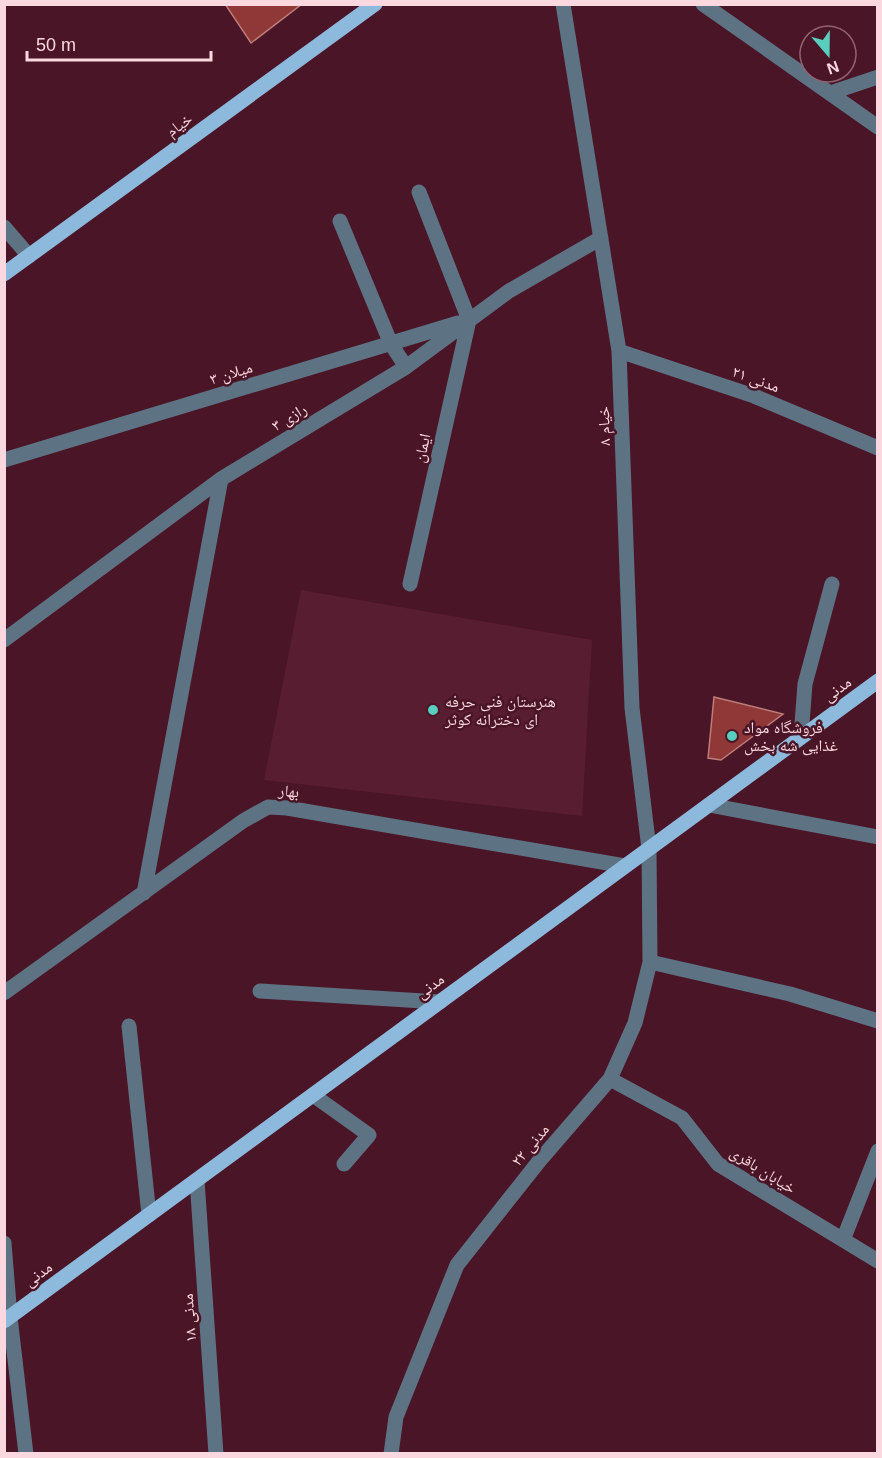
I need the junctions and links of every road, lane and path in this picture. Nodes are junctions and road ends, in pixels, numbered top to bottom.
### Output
1 (375, 4) edge
2 (563, 4) edge
3 (704, 4) edge
4 (878, 77) edge
5 (830, 93) junction
6 (878, 127) edge
7 (419, 192) dead end
8 (340, 221) dead end
9 (4, 227) edge
10 (601, 238) junction
11 (28, 256) junction
12 (4, 274) edge
13 (469, 320) junction
14 (390, 344) junction
15 (619, 351) junction
16 (406, 367) junction
17 (878, 448) edge
18 (4, 460) edge
19 (221, 479) junction
20 (410, 584) dead end
21 (832, 584) dead end
22 (4, 640) edge
23 (878, 681) edge
24 (801, 737) junction
25 (709, 805) junction
26 (878, 837) edge
27 (649, 849) junction
28 (625, 866) junction
29 (144, 893) junction
30 (650, 962) junction
31 (260, 991) dead end
32 (4, 993) edge
33 (440, 1002) junction
34 (878, 1020) edge
35 (129, 1026) dead end
36 (610, 1079) junction
37 (314, 1095) junction
38 (878, 1150) edge
39 (344, 1164) dead end
40 (197, 1180) junction
41 (149, 1215) junction
42 (843, 1240) junction
43 (4, 1243) edge
44 (878, 1261) edge
45 (7, 1319) edge
46 (26, 1454) edge
47 (216, 1454) edge
48 (391, 1454) edge

1 - 11 main road, خیام
2 - 10 street, خیام ۸
3 - 5 street
4 - 5 street
5 - 6 street
7 - 13 street
8 - 14 street
9 - 11 street
10 - 13 street, رازی ۳
10 - 15 street, خیام ۸
11 - 12 main road, خیام
13 - 14 street, میلان ۳
13 - 16 street, رازی ۳
13 - 20 street, ایمان
14 - 16 street
14 - 18 street, میلان ۳
15 - 17 street, مدنی ۲۱
15 - 27 street, خیام ۸
16 - 19 street, رازی ۳
19 - 22 street, رازی ۳
19 - 29 street
21 - 24 street
23 - 24 main road, مدنی
24 - 25 main road, مدنی
25 - 26 street
25 - 27 main road, مدنی
27 - 28 main road, مدنی
27 - 30 street, مدنی ۲۲
28 - 29 street, بهار
28 - 33 main road, مدنی
29 - 32 street, بهار
30 - 34 street
30 - 36 street, مدنی ۲۲
31 - 33 street
33 - 37 main road, مدنی
35 - 41 street
36 - 42 street, خیابان باقری
36 - 48 street, مدنی ۲۲
37 - 39 street
37 - 40 main road, مدنی
38 - 42 street
40 - 41 main road, مدنی
40 - 47 street, مدنی ۱۸
41 - 45 main road, مدنی
42 - 44 street, خیابان باقری
43 - 45 street
45 - 46 street

